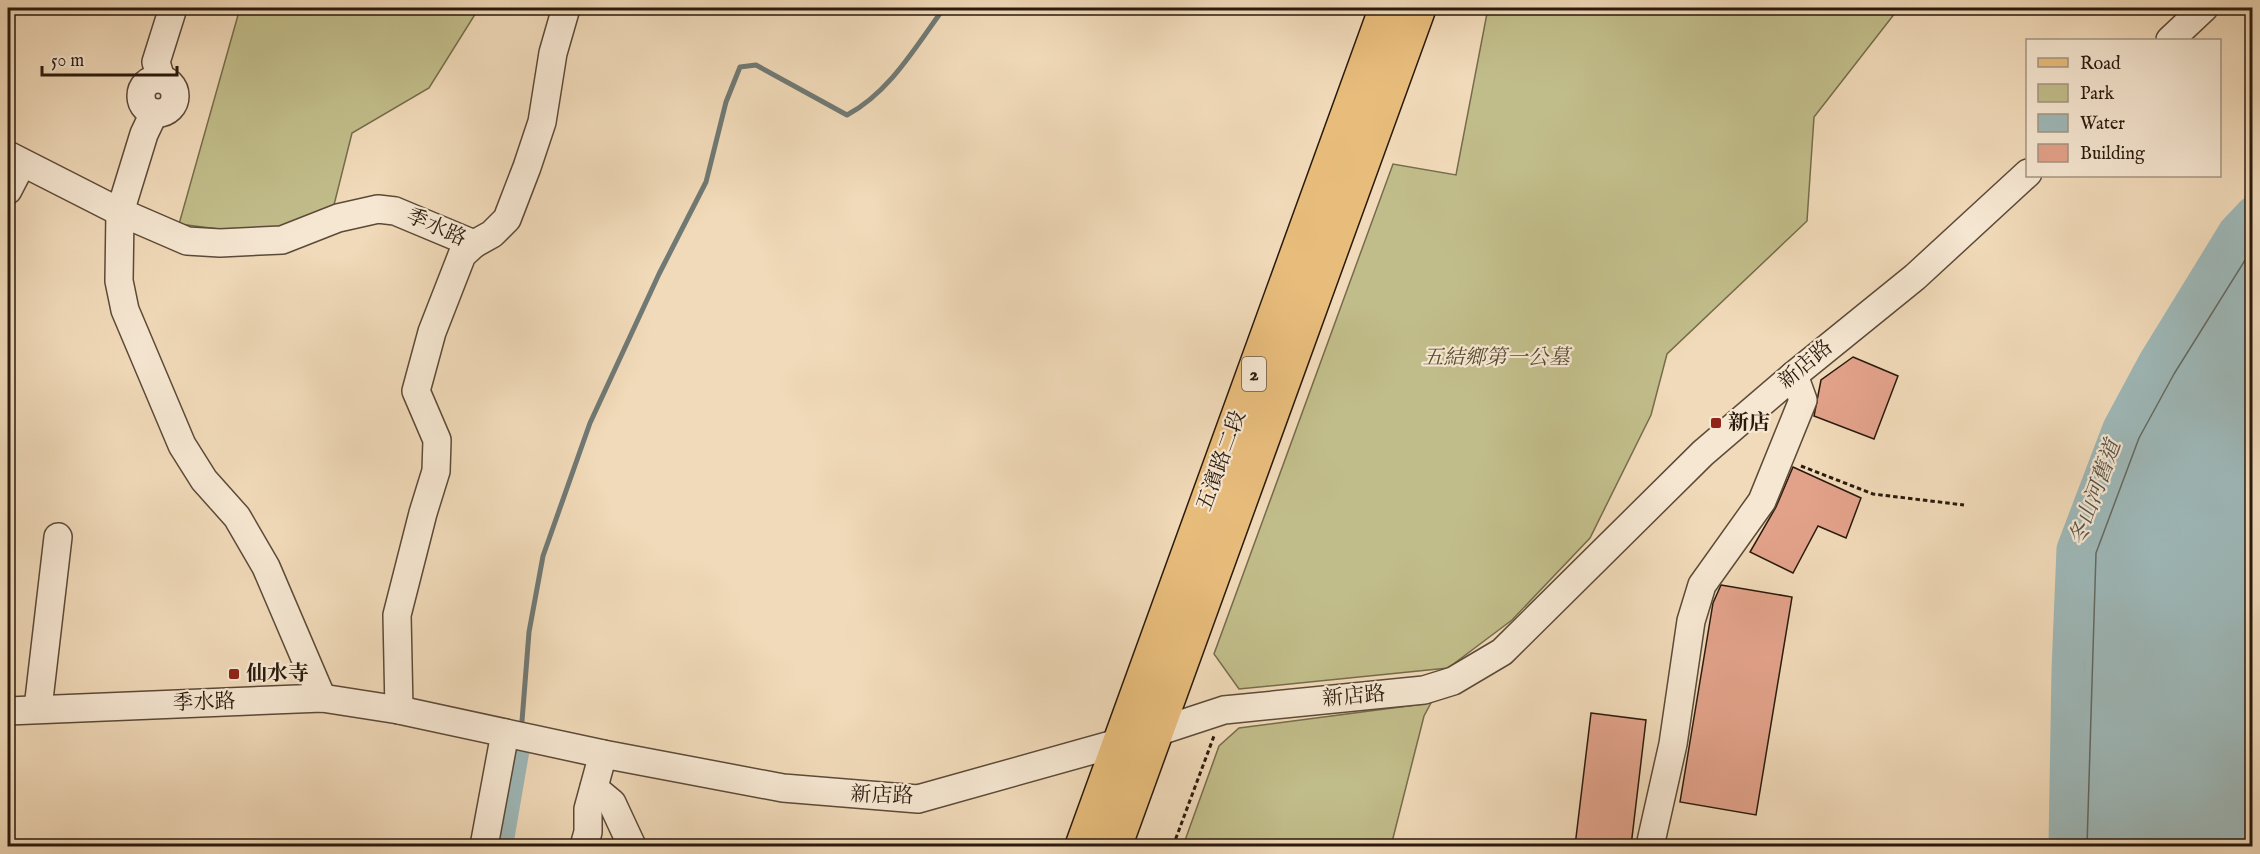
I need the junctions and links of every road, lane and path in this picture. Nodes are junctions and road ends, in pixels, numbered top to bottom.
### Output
1 (173, 8) edge
2 (566, 8) edge
3 (1386, 8) edge
4 (1419, 8) edge
5 (2204, 8) edge
6 (2171, 39) edge
7 (15, 159) edge
8 (2026, 175) edge
9 (8, 190) edge
10 (120, 212) junction
11 (474, 244) junction
12 (1794, 375) junction
13 (1780, 457) junction
14 (1964, 505) dead end
15 (58, 537) dead end
16 (322, 698) junction
17 (39, 708) junction
18 (399, 710) junction
19 (1224, 710) junction
20 (8, 711) edge
21 (1157, 732) junction
22 (505, 733) junction
23 (1121, 741) junction
24 (603, 754) junction
25 (594, 788) junction
26 (484, 846) edge
27 (584, 846) edge
28 (632, 846) edge
29 (1082, 846) edge
30 (1116, 846) edge
31 (1173, 846) edge
32 (1650, 846) edge

1 - 10 street
2 - 11 street
3 - 23 main road, 五濱路二段 / 2
4 - 21 main road, 五濱路二段 / 2
5 - 6 street
7 - 9 street
7 - 10 street, 季水路
8 - 12 street, 新店路
10 - 11 street, 季水路
10 - 16 street
11 - 18 street, 季水路
12 - 13 street
12 - 19 street, 新店路
13 - 14 path
13 - 32 street
15 - 17 street
16 - 17 street, 季水路
16 - 18 street, 季水路
17 - 20 street, 季水路
18 - 22 street, 季水路
19 - 21 street, 新店路
19 - 31 path
21 - 23 street, 新店路
21 - 30 main road, 五濱路二段 / 2
22 - 24 street, 新店路
22 - 26 street
23 - 24 street, 新店路
23 - 29 main road, 五濱路二段 / 2
24 - 25 street
25 - 27 street
25 - 28 street

